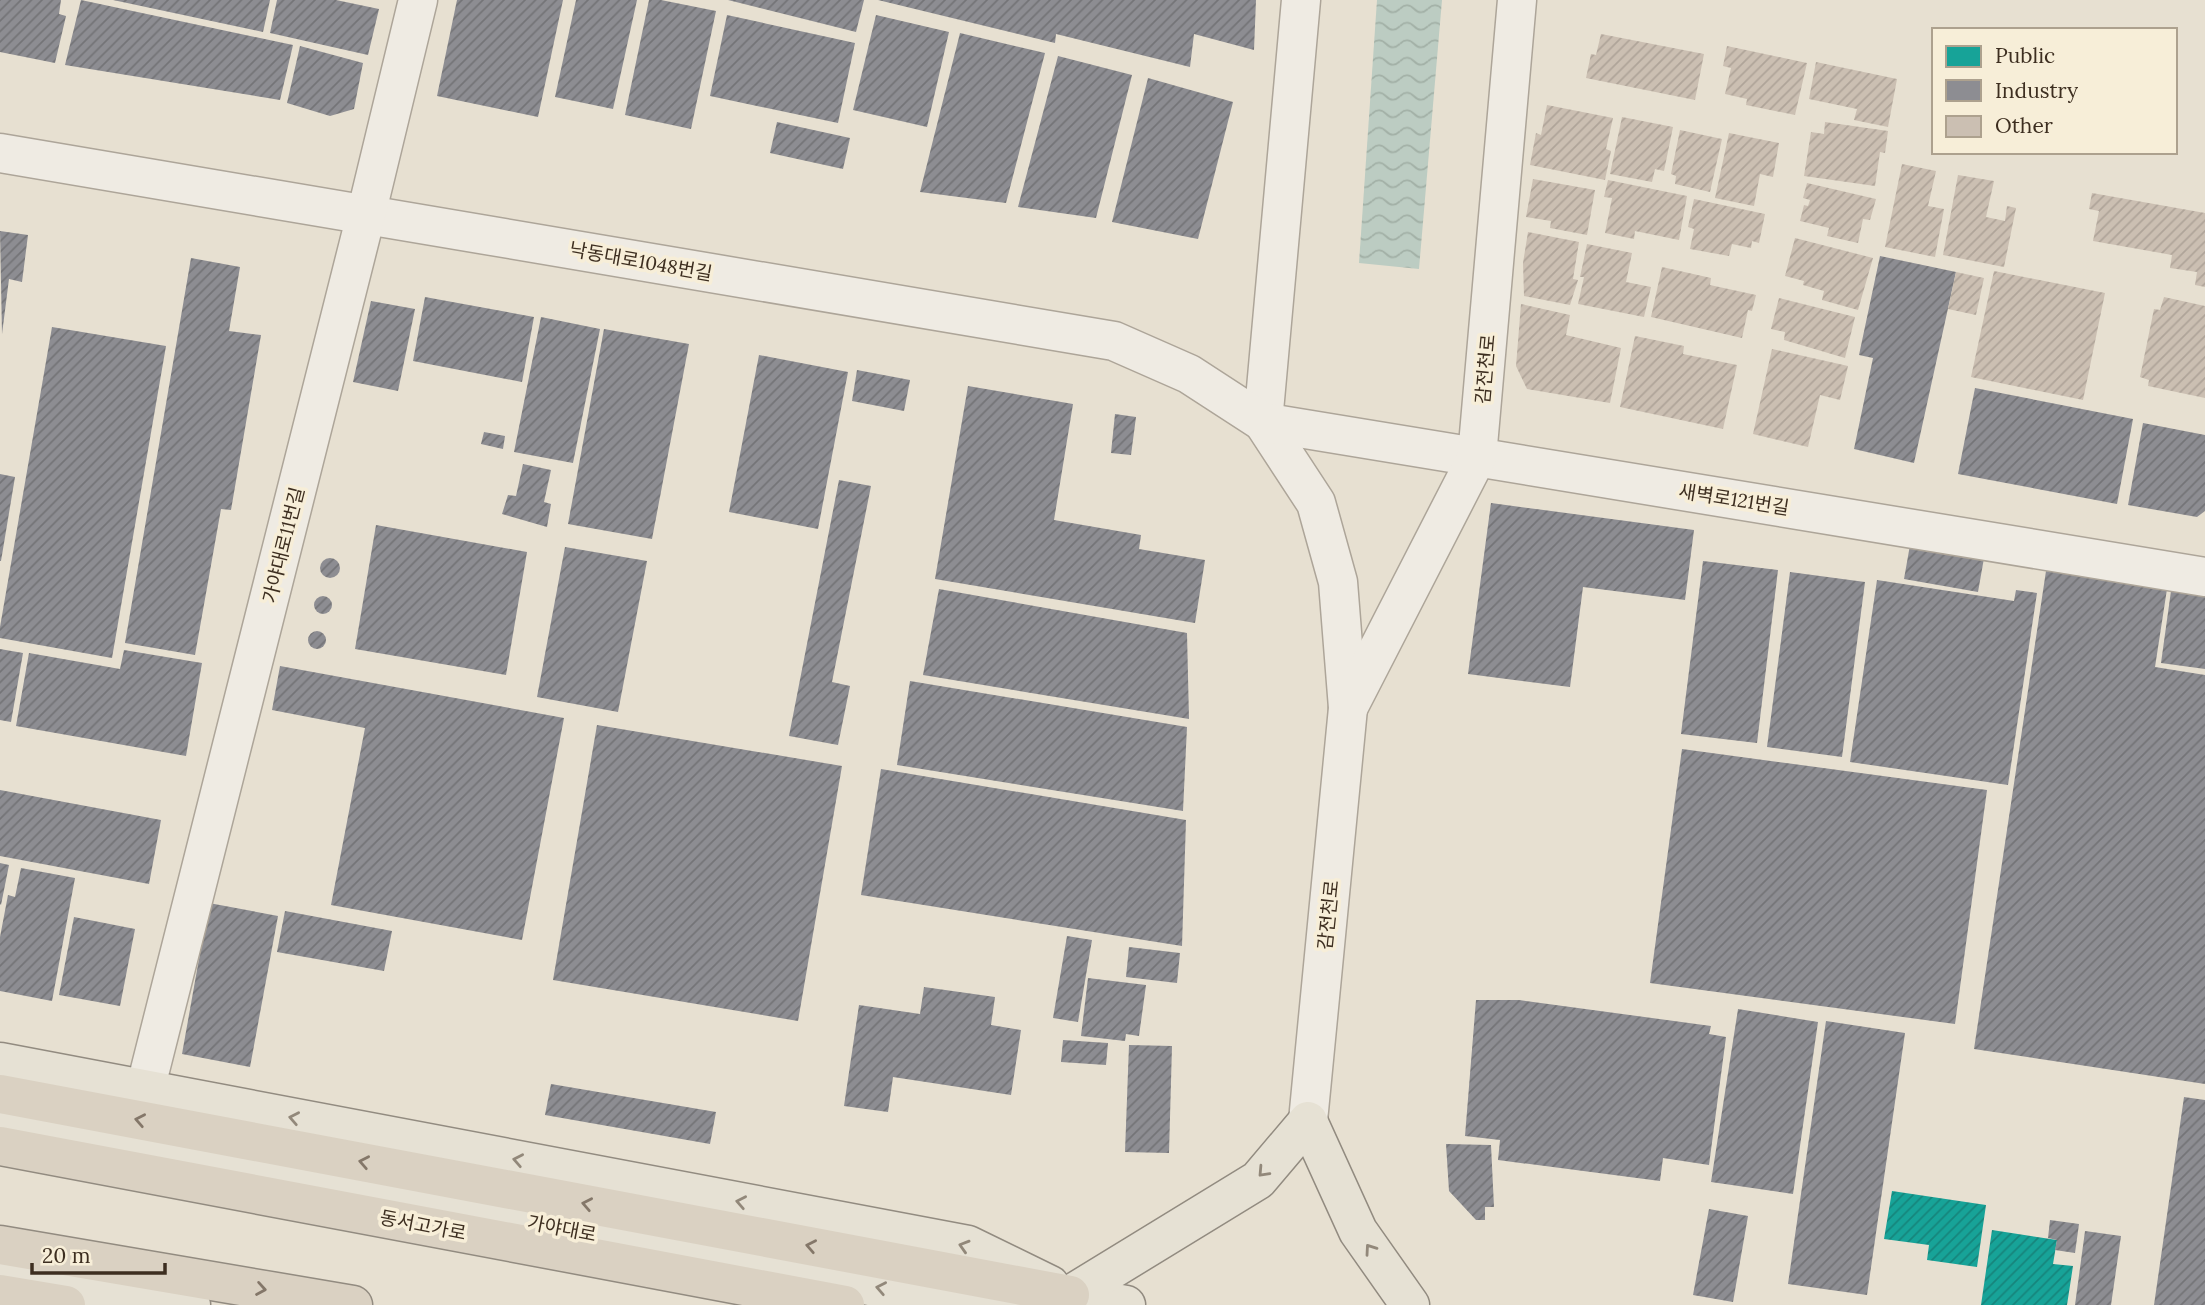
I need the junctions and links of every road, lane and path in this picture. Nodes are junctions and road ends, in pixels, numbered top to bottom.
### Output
1 (418, 0) edge
2 (1301, 0) edge
3 (1517, 0) edge
4 (0, 153) edge
5 (366, 215) junction
6 (1263, 422) junction
7 (1477, 457) junction
8 (2205, 577) edge
9 (1348, 708) junction
10 (0, 1062) edge
11 (145, 1090) junction
12 (0, 1094) edge
13 (1308, 1121) junction
14 (0, 1122) edge
15 (0, 1146) edge
16 (0, 1245) edge
17 (0, 1271) edge
18 (0, 1294) edge
19 (1070, 1295) junction
20 (51, 1302) edge
21 (191, 1305) edge
22 (353, 1305) edge
23 (845, 1305) edge
24 (1126, 1305) edge
25 (1410, 1305) edge

1 - 5 street, 가야대로11번길
2 - 6 street
3 - 7 street, 감전천로
4 - 5 street, 낙동대로1048번길
5 - 6 street, 낙동대로1048번길
5 - 11 street, 가야대로11번길
6 - 7 street, 새벽로121번길
6 - 9 street, 감전천로
7 - 8 street, 새벽로121번길
7 - 9 street, 감전천로
9 - 13 street, 감전천로
10 - 11 main road
19 -> 11 main road
19 -> 12 highway
13 -> 19 main road
25 -> 13 main road
19 -> 14 main road, 가야대로
15 - 23 highway, 동서고가로
16 -> 22 highway
17 - 21 main road
18 - 20 highway
19 - 24 main road, 가야대로

